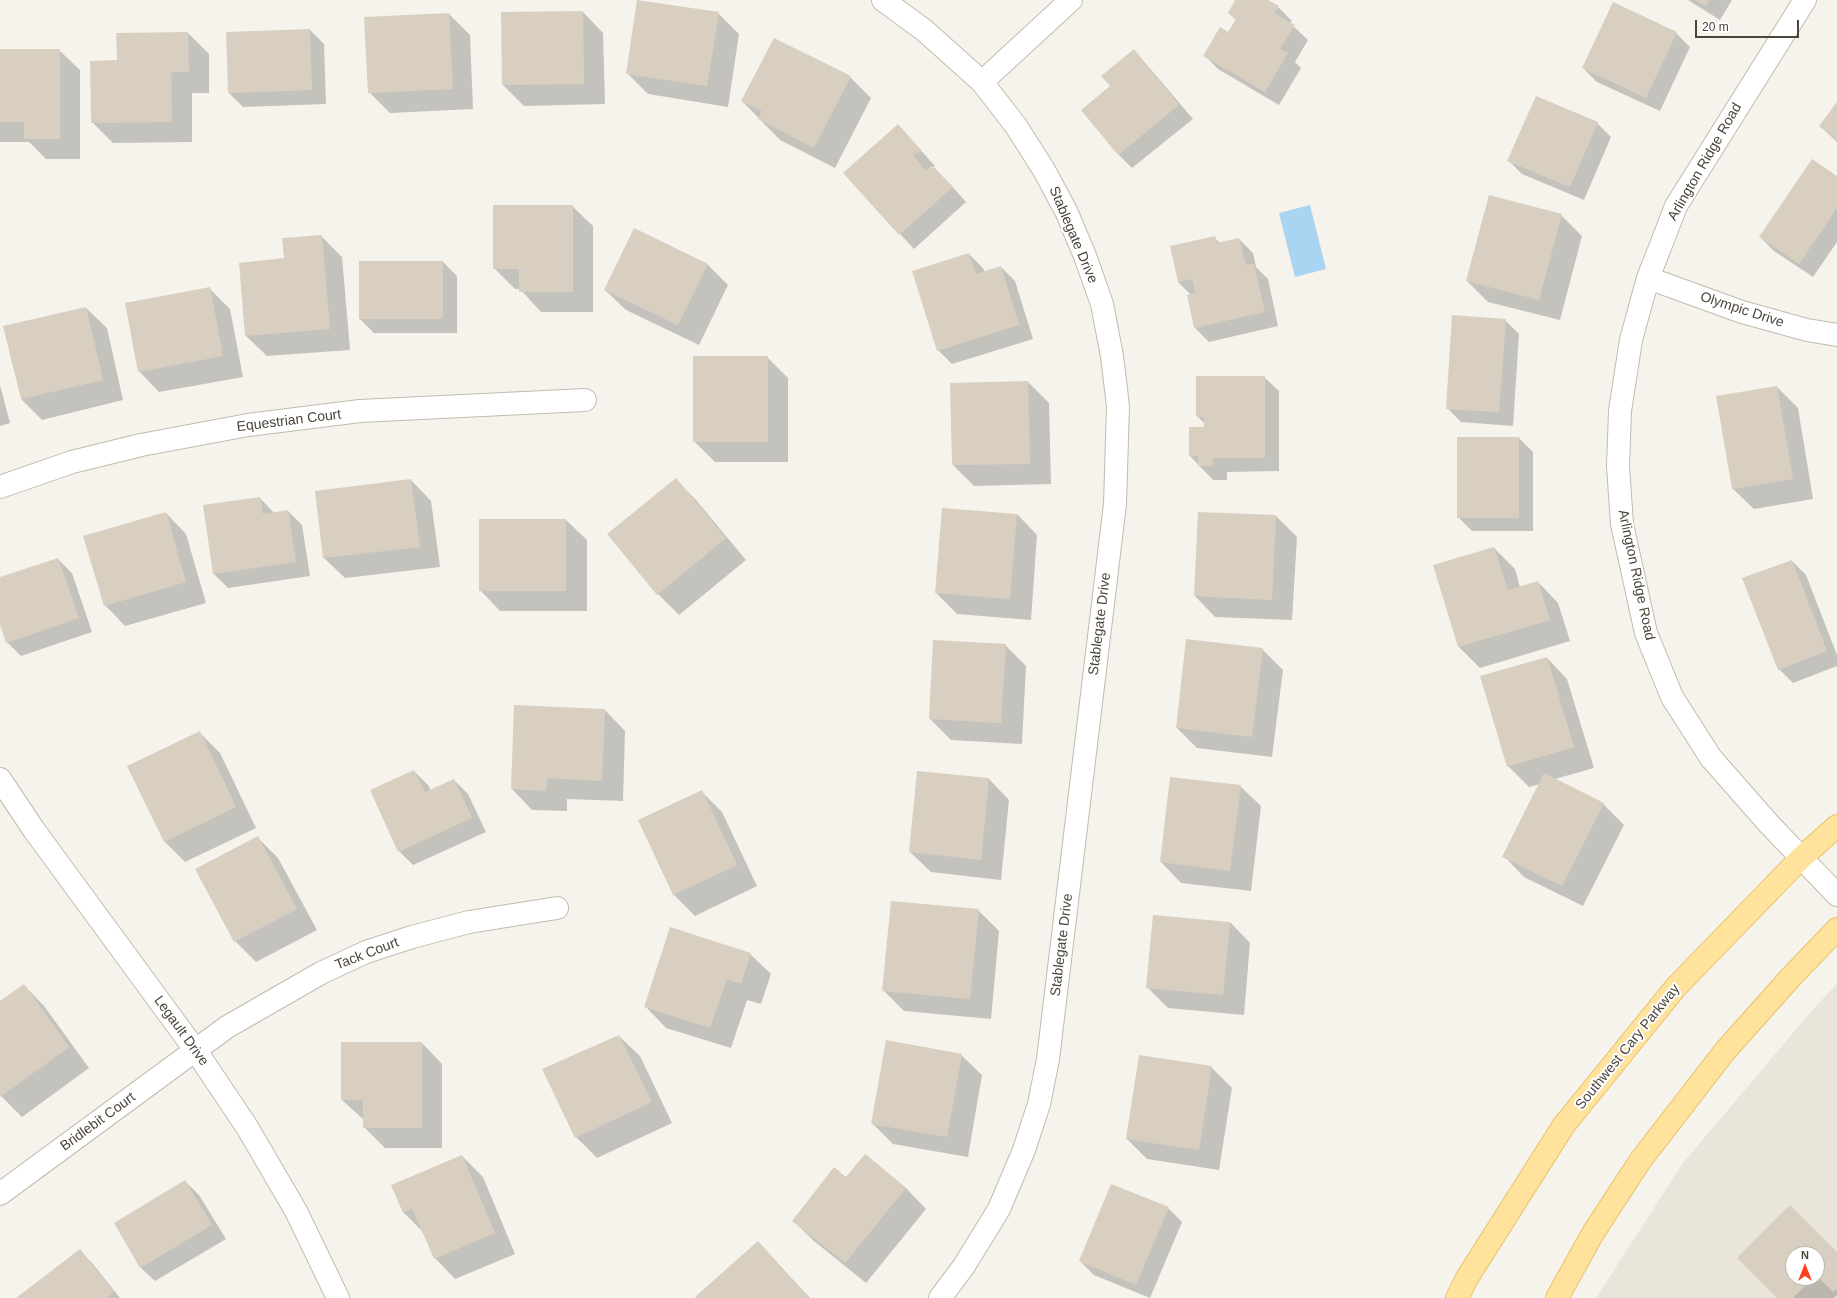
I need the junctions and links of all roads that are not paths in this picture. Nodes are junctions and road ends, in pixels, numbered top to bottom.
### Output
1 (883, 0) edge
2 (1071, 0) edge
3 (1805, 0) edge
4 (982, 82) junction
5 (1648, 278) junction
6 (1837, 335) edge
7 (585, 400) dead end
8 (0, 487) edge
9 (0, 779) edge
10 (1837, 826) edge
11 (1801, 858) junction
12 (1837, 895) edge
13 (557, 908) dead end
14 (1837, 929) edge
15 (196, 1051) junction
16 (0, 1194) edge
17 (338, 1298) edge
18 (940, 1298) edge
19 (1458, 1298) edge
20 (1557, 1298) edge

1 - 4 street, Stablegate Drive
2 - 4 street
3 - 5 street, Arlington Ridge Road
4 - 18 street, Stablegate Drive
5 - 6 street, Olympic Drive
5 - 11 street, Arlington Ridge Road
7 - 8 street, Equestrian Court
9 - 15 street, Legault Drive
10 - 11 main road, Southwest Cary Parkway
11 - 12 street, Arlington Ridge Road
11 - 19 main road, Southwest Cary Parkway
13 - 15 street, Tack Court
14 - 20 main road
15 - 16 street, Bridlebit Court
15 - 17 street, Legault Drive

